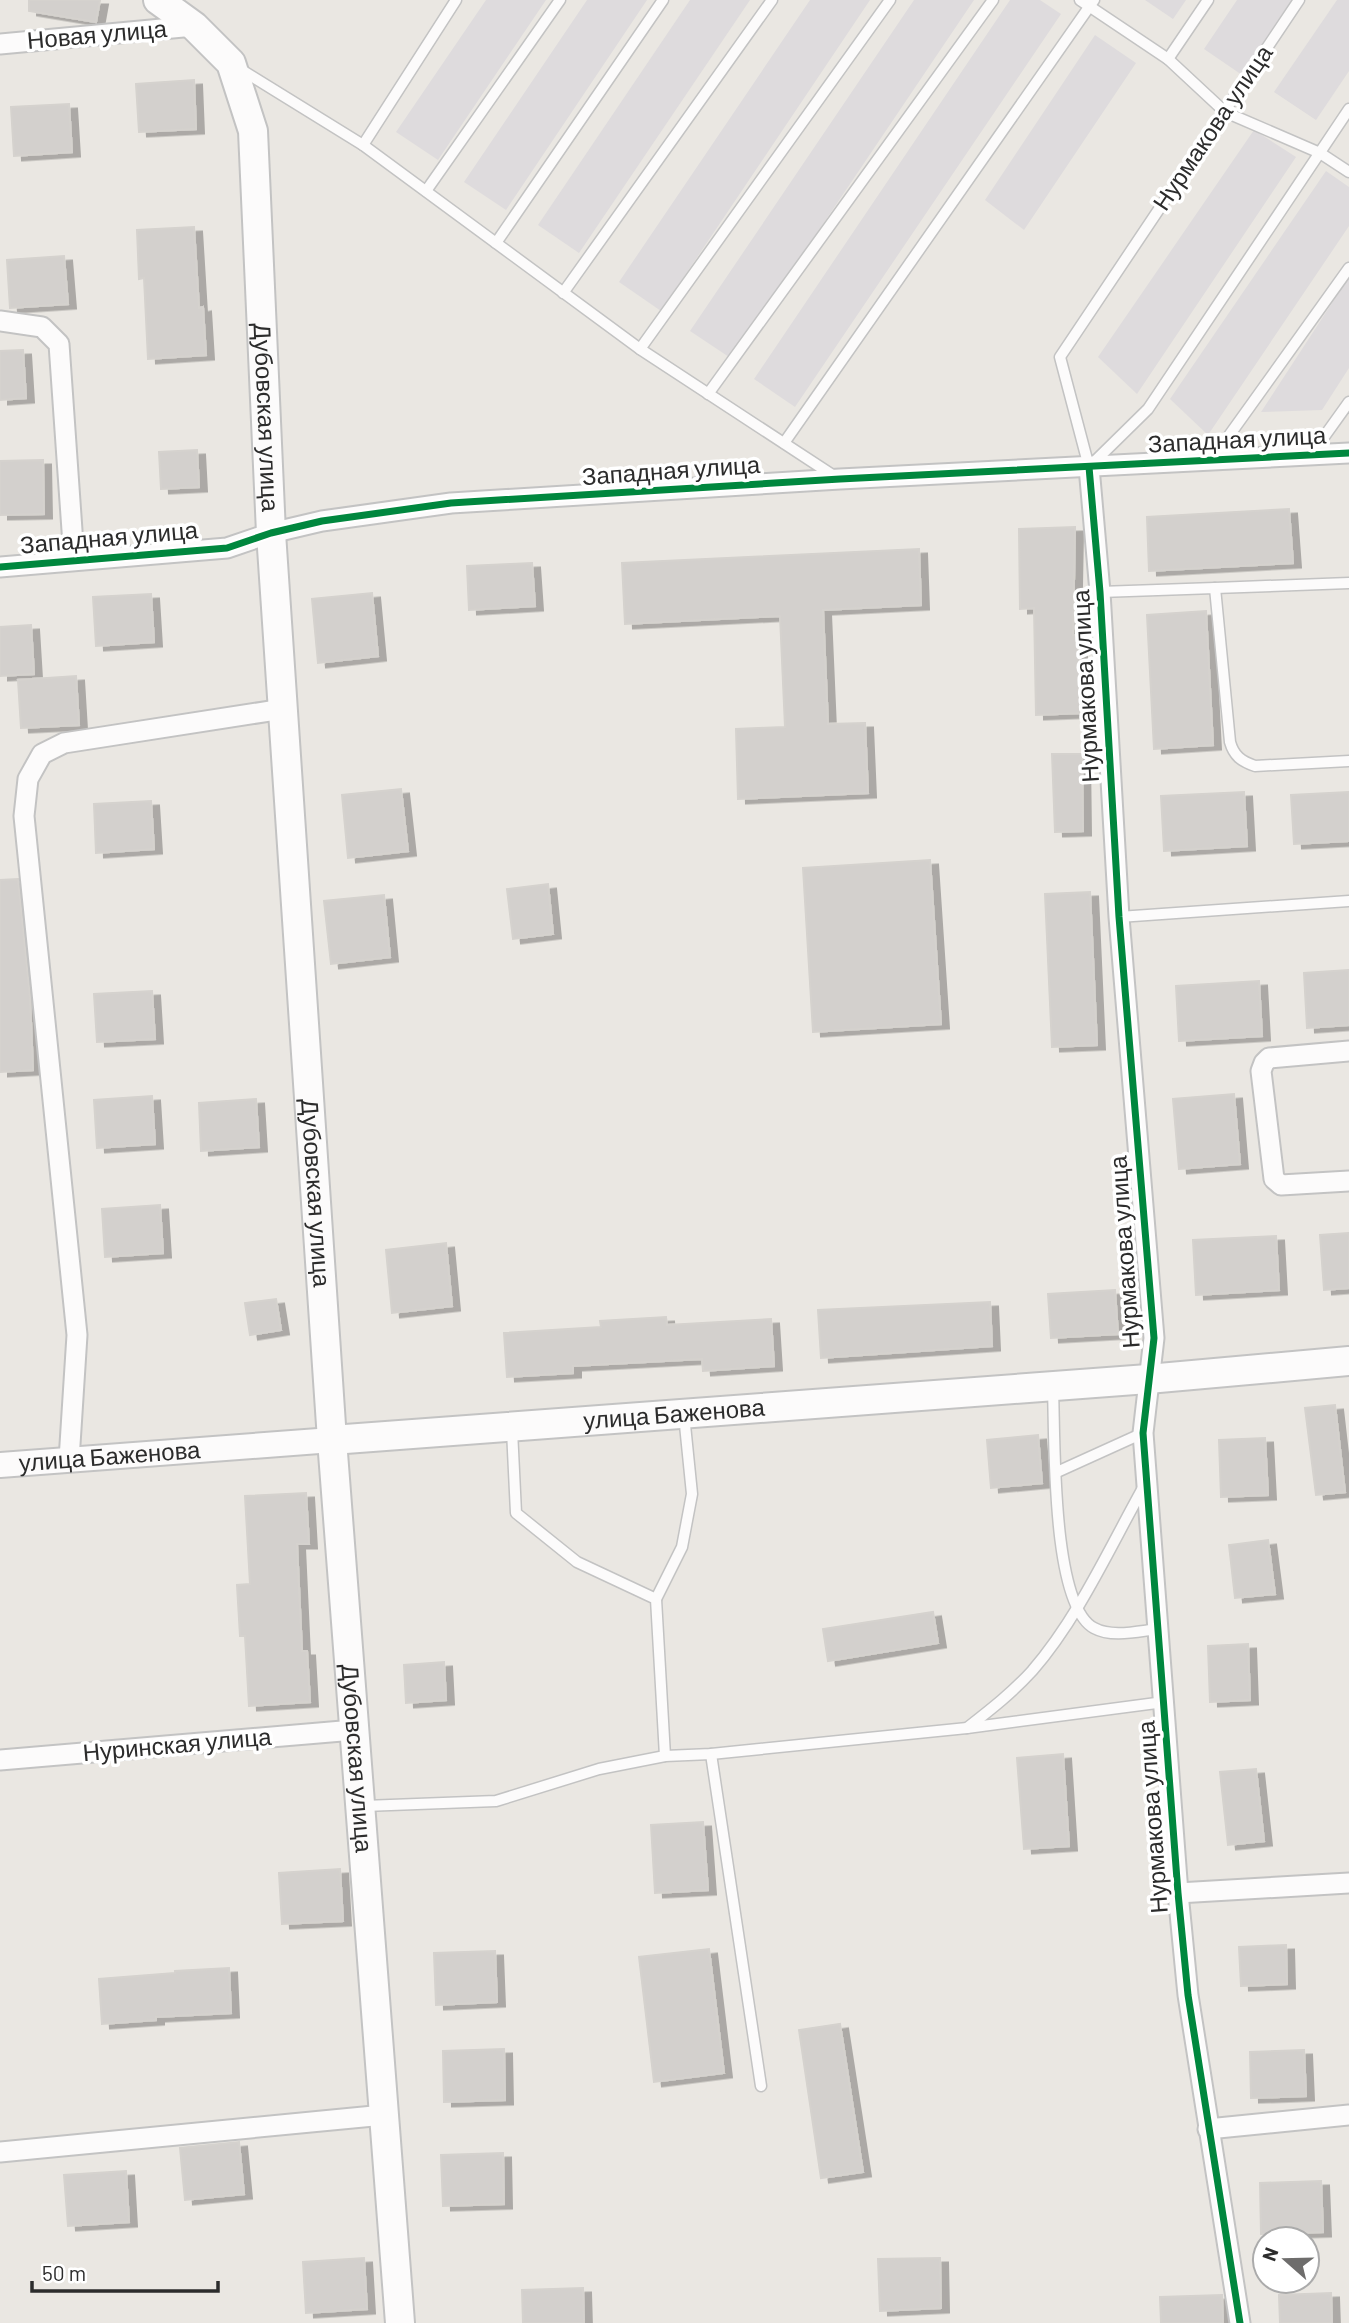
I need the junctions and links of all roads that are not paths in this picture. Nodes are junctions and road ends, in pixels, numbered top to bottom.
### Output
1 (158, 0) edge
2 (456, 0) edge
3 (560, 0) edge
4 (663, 0) edge
5 (772, 0) edge
6 (890, 0) edge
7 (993, 0) edge
8 (1080, 0) edge
9 (1208, 0) edge
10 (1299, 0) edge
11 (1091, 3) edge
12 (194, 26) junction
13 (0, 44) edge
14 (1168, 59) junction
15 (231, 63) junction
16 (1349, 109) edge
17 (1225, 112) junction
18 (363, 145) junction
19 (1320, 153) junction
20 (1349, 172) edge
21 (426, 191) junction
22 (496, 243) junction
23 (1349, 268) edge
24 (564, 293) junction
25 (0, 321) edge
26 (640, 349) junction
27 (708, 394) junction
28 (1349, 402) edge
29 (784, 443) junction
30 (1349, 453) edge
31 (1311, 455) junction
32 (1212, 460) junction
33 (1089, 467) junction
34 (840, 479) junction
35 (271, 533) junction
36 (74, 559) junction
37 (0, 566) edge
38 (1349, 583) edge
39 (1215, 588) junction
40 (1100, 592) junction
41 (283, 709) junction
42 (1349, 761) edge
43 (1349, 901) edge
44 (1119, 917) junction
45 (1349, 1051) edge
46 (1349, 1181) edge
47 (1349, 1361) edge
48 (1148, 1379) junction
49 (1052, 1386) junction
50 (684, 1412) junction
51 (512, 1426) junction
52 (1143, 1433) junction
53 (332, 1440) junction
54 (69, 1460) junction
55 (0, 1465) edge
56 (1056, 1472) junction
57 (1146, 1483) junction
58 (656, 1599) junction
59 (1076, 1608) junction
60 (1158, 1629) junction
61 (1164, 1702) junction
62 (967, 1728) junction
63 (354, 1730) junction
64 (711, 1754) junction
65 (665, 1756) junction
66 (0, 1760) edge
67 (360, 1807) junction
68 (1349, 1883) edge
69 (1178, 1893) junction
70 (761, 2086) dead end
71 (384, 2115) junction
72 (1349, 2115) edge
73 (1208, 2129) junction
74 (0, 2152) edge
75 (400, 2323) edge
76 (1240, 2323) edge

1 - 12 main road
2 - 18 lane
3 - 21 lane
4 - 22 lane
5 - 24 lane
6 - 26 lane
7 - 27 lane
8 - 11 lane
9 - 14 lane
10 - 17 lane, Нурмакова улица
11 - 14 lane
11 - 29 lane
12 - 13 street, Новая улица
12 - 15 main road
14 - 17 lane
15 - 18 lane
15 - 35 main road, Дубовская улица
16 - 19 lane
17 - 19 lane
17 - 33 lane, Нурмакова улица
18 - 21 lane
19 - 20 lane
19 - 33 lane
21 - 22 lane
22 - 24 lane
23 - 32 lane
24 - 26 lane
25 - 36 street
26 - 27 lane
27 - 29 lane
28 - 31 lane
29 - 34 lane
30 - 31 street, Западная улица
31 - 32 street, Западная улица
32 - 33 street, Западная улица
33 - 34 street, Западная улица
33 - 40 street, Нурмакова улица
34 - 35 street, Западная улица
35 - 36 street, Западная улица
35 - 41 main road, Дубовская улица
36 - 37 street, Западная улица
38 - 39 lane
39 - 40 lane
39 - 42 lane
40 - 44 street, Нурмакова улица
41 - 53 main road, Дубовская улица
41 - 54 street
43 - 44 lane
44 - 48 street, Нурмакова улица
45 - 46 street
47 - 48 main road, улица Баженова
48 - 49 main road, улица Баженова
48 - 52 street, Нурмакова улица
49 - 50 main road, улица Баженова
49 - 56 lane
50 - 51 main road, улица Баженова
50 - 58 lane
51 - 53 main road, улица Баженова
51 - 58 lane
52 - 56 lane
52 - 57 street, Нурмакова улица
53 - 54 street, улица Баженова
53 - 63 main road, Дубовская улица
54 - 55 street, улица Баженова
56 - 59 lane
57 - 59 lane
57 - 60 street, Нурмакова улица
58 - 65 lane
59 - 60 lane
59 - 62 lane
60 - 61 street, Нурмакова улица
61 - 62 lane
61 - 69 street, Нурмакова улица
62 - 64 lane
63 - 66 street, Нуринская улица
63 - 67 main road, Дубовская улица
64 - 65 lane
64 - 70 lane
65 - 67 lane
67 - 71 main road, Дубовская улица
68 - 69 street
69 - 73 street, Нурмакова улица
71 - 74 street
71 - 75 main road, Дубовская улица
72 - 73 street
73 - 76 street, Нурмакова улица

